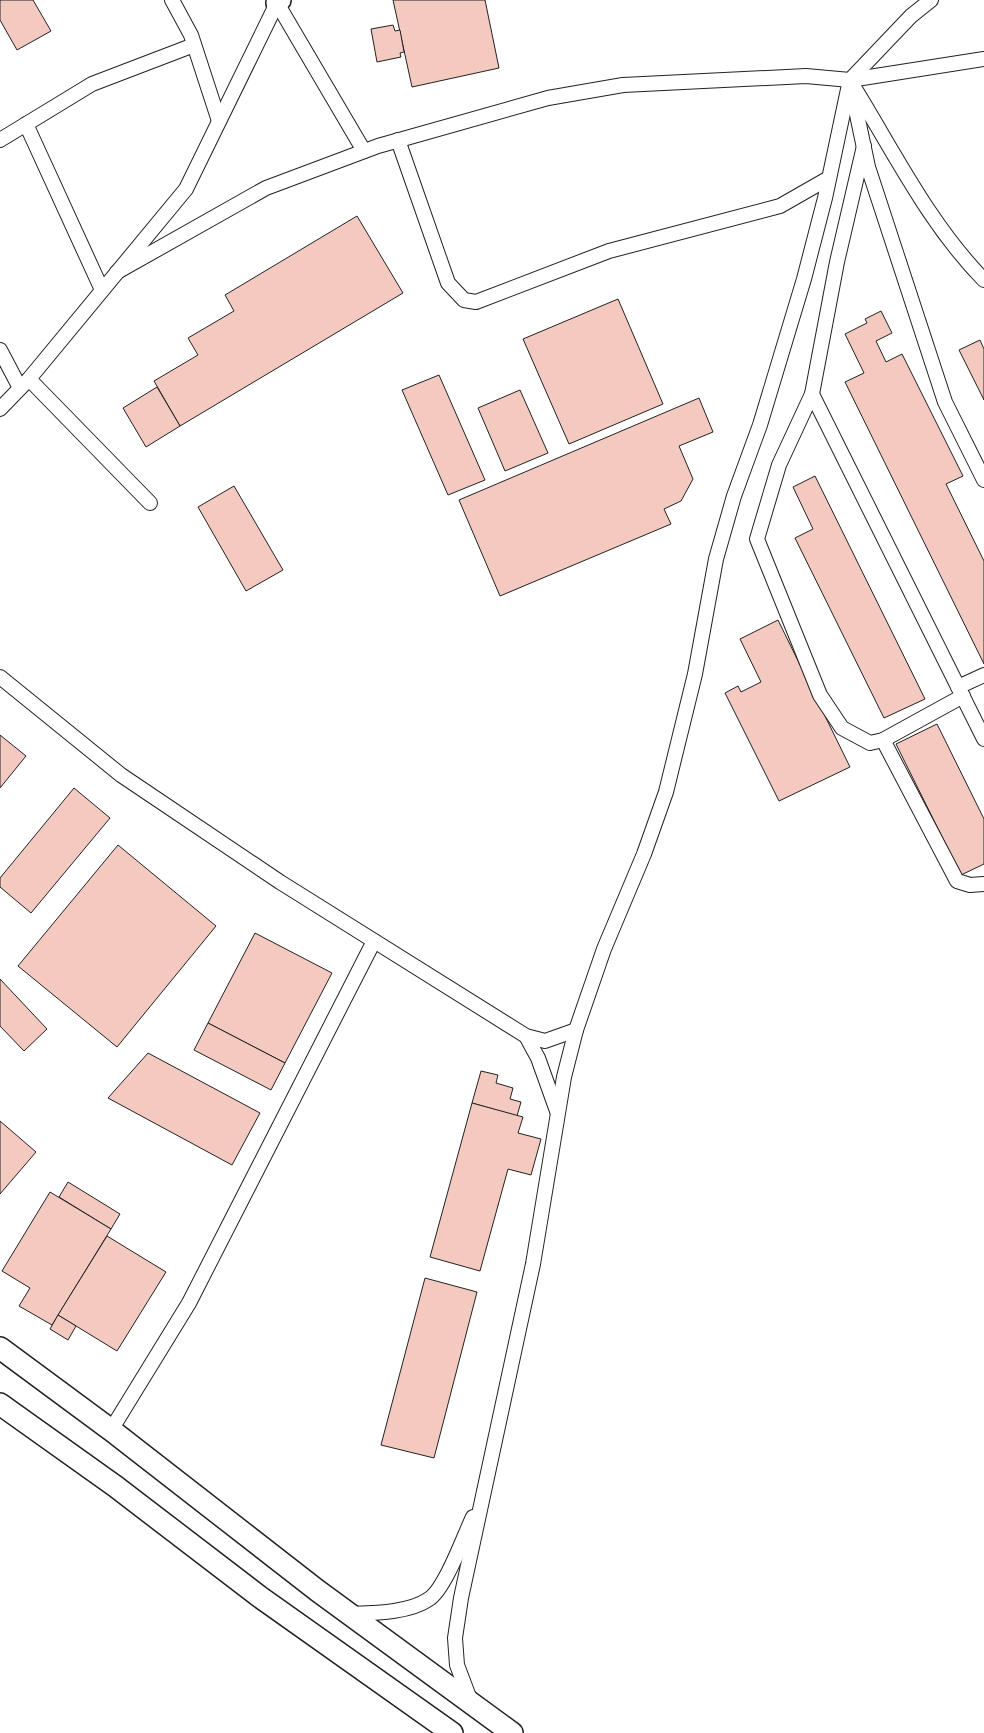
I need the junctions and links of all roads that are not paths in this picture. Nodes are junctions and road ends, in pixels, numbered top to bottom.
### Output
1 (172, 0) edge
2 (931, 0) edge
3 (278, 1) edge
4 (194, 45) junction
5 (984, 59) edge
6 (850, 80) junction
7 (219, 121) junction
8 (26, 124) junction
9 (0, 140) edge
10 (398, 140) junction
11 (864, 146) junction
12 (364, 151) junction
13 (829, 178) junction
14 (117, 272) junction
15 (984, 280) edge
16 (102, 290) junction
17 (0, 350) edge
18 (25, 384) junction
19 (812, 394) junction
20 (0, 409) edge
21 (984, 480) edge
22 (150, 503) dead end
23 (984, 675) edge
24 (0, 677) edge
25 (960, 692) junction
26 (984, 739) edge
27 (883, 740) junction
28 (984, 884) edge
29 (374, 941) junction
30 (576, 1030) junction
31 (526, 1036) junction
32 (558, 1114) junction
33 (0, 1348) edge
34 (0, 1404) edge
35 (111, 1430) junction
36 (481, 1501) junction
37 (349, 1614) junction
38 (471, 1703) junction
39 (452, 1733) edge
40 (512, 1733) edge

1 - 4 street
2 - 6 street
3 - 7 street
3 - 12 street
4 - 7 street
4 - 8 street
5 - 6 street
6 - 10 street
6 - 11 street
6 - 13 street
6 - 15 street
7 - 14 street
8 - 9 street
8 - 16 street
10 - 12 street
10 - 13 street
11 - 19 street
11 - 21 street
12 - 14 street
13 - 30 street
14 - 16 street
16 - 18 street
17 - 18 street
18 - 20 street
18 - 22 street
19 - 25 street
19 - 27 street
23 - 25 street
24 - 29 street
25 - 26 street
25 - 27 street
27 - 28 street
29 - 31 street
29 - 35 street
30 - 31 street
30 - 32 street
31 - 32 street
32 - 36 street
33 - 35 main road
34 - 39 main road
35 - 37 main road
36 - 37 street
36 - 38 street
37 - 38 main road
38 - 40 main road

